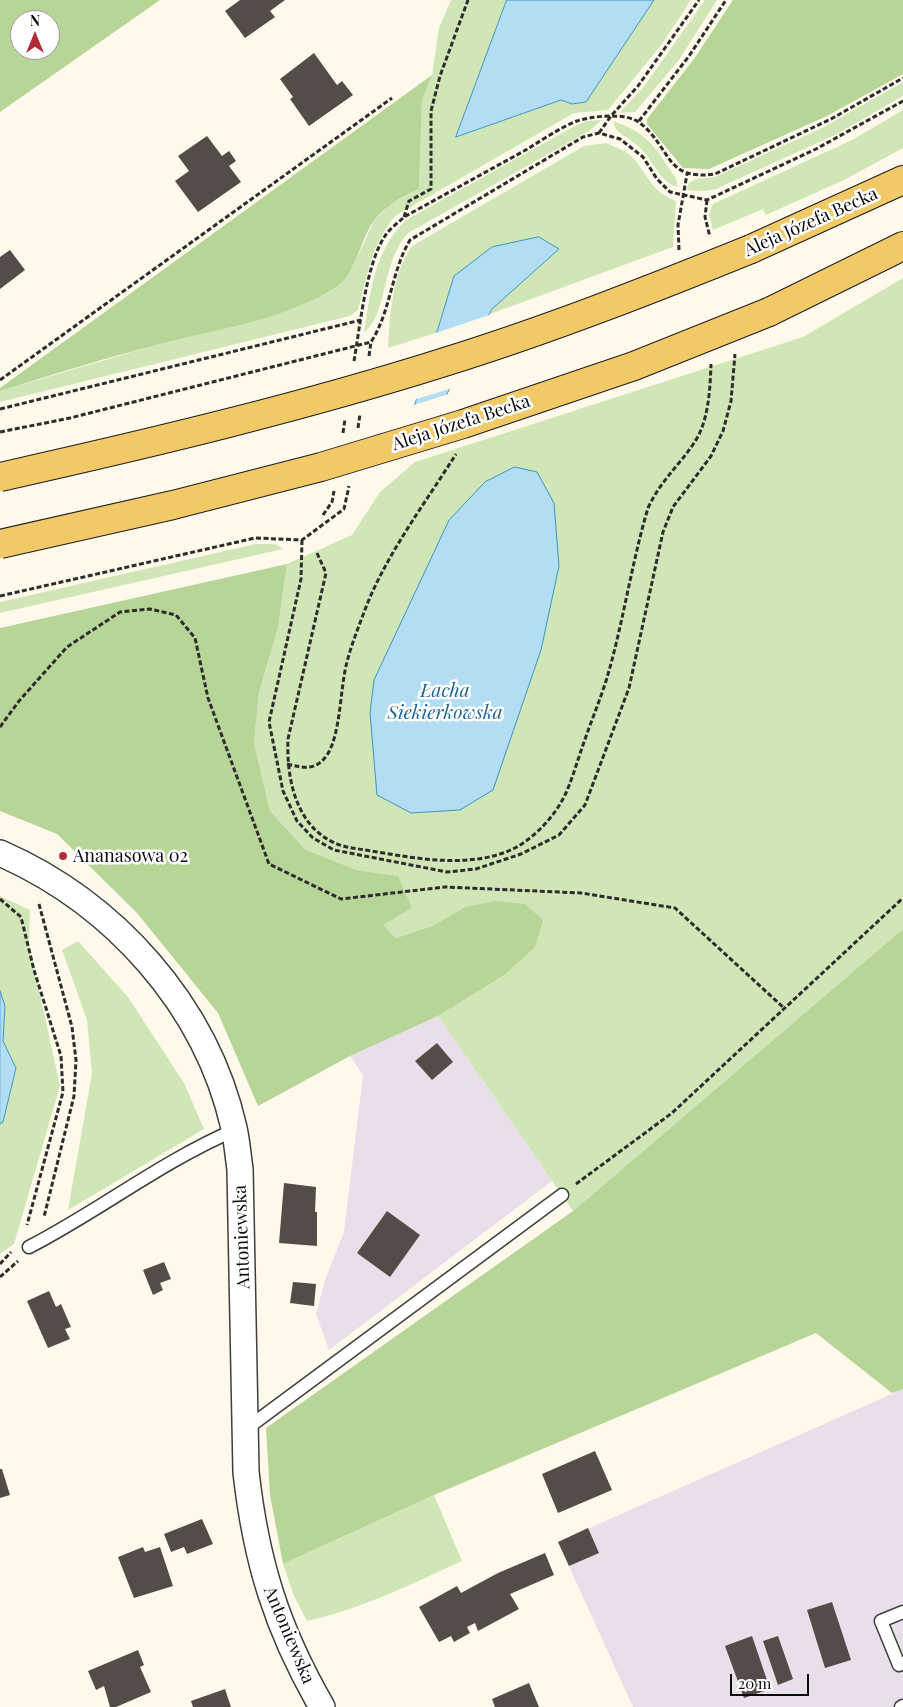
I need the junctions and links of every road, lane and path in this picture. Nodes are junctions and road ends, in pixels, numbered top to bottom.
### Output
1 (468, 0) edge
2 (699, 0) edge
3 (726, 0) edge
4 (903, 78) edge
5 (392, 98) dead end
6 (903, 101) edge
7 (611, 116) junction
8 (638, 121) junction
9 (599, 133) junction
10 (687, 174) junction
11 (903, 180) edge
12 (682, 196) junction
13 (707, 200) junction
14 (404, 217) junction
15 (710, 238) dead end
16 (903, 246) edge
17 (679, 257) dead end
18 (735, 346) dead end
19 (711, 362) dead end
20 (0, 380) edge
21 (0, 409) edge
22 (0, 432) edge
23 (456, 453) dead end
24 (0, 477) edge
25 (335, 518) dead end
26 (302, 540) junction
27 (0, 544) edge
28 (317, 553) dead end
29 (0, 596) edge
30 (0, 727) edge
31 (287, 764) junction
32 (0, 853) edge
33 (903, 898) edge
34 (0, 899) edge
35 (38, 901) dead end
36 (784, 1008) junction
37 (235, 1130) junction
38 (562, 1195) joint
39 (24, 1233) dead end
40 (16, 1247) dead end
41 (29, 1247) junction
42 (0, 1264) edge
43 (0, 1277) edge
44 (246, 1429) junction
45 (903, 1612) edge
46 (903, 1663) edge
47 (322, 1707) edge

1 - 14 path
2 - 7 path
3 - 8 path
4 - 10 path
5 - 20 path
6 - 13 path
7 - 8 path
7 - 9 path
7 - 14 path
8 - 10 path
9 - 12 path
9 - 22 path
10 - 12 path
11 - 24 main road, Aleja Józefa Becka, bridge
12 - 13 path
12 - 17 path
13 - 15 path
14 - 21 path
16 - 27 main road, Aleja Józefa Becka, bridge
18 - 26 path
19 - 31 path
23 - 31 path
25 - 26 path
26 - 29 path
28 - 31 path
30 - 36 path
32 - 37 street, Antoniewska
33 - 36 path
34 - 39 path
35 - 41 path
36 - 38 path
37 - 41 lane
37 - 44 street, Antoniewska
38 - 44 lane
40 - 42 path
41 - 43 path
44 - 47 street, Antoniewska
45 - 46 lane

